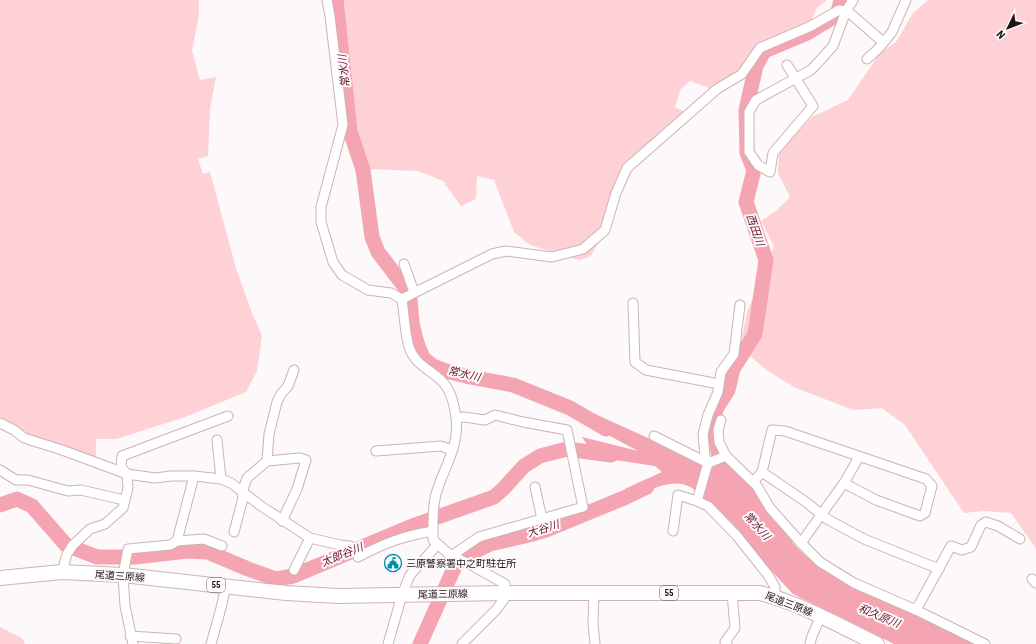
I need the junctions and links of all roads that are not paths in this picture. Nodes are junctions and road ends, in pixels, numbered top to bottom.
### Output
1 (327, 0) edge
2 (853, 0) edge
3 (906, 0) edge
4 (846, 11) junction
5 (883, 42) junction
6 (867, 59) dead end
7 (787, 65) dead end
8 (795, 79) junction
9 (404, 264) dead end
10 (414, 292) junction
11 (402, 298) junction
12 (633, 303) dead end
13 (740, 305) dead end
14 (294, 370) dead end
15 (719, 384) junction
16 (228, 416) dead end
17 (456, 418) junction
18 (720, 420) dead end
19 (0, 423) edge
20 (654, 436) dead end
21 (217, 440) dead end
22 (452, 450) junction
23 (376, 451) dead end
24 (726, 456) junction
25 (859, 456) junction
26 (268, 461) junction
27 (708, 463) junction
28 (0, 470) edge
29 (762, 472) junction
30 (127, 474) junction
31 (194, 476) junction
32 (221, 479) junction
33 (753, 482) junction
34 (844, 483) junction
35 (535, 487) dead end
36 (242, 492) junction
37 (124, 500) junction
38 (697, 501) junction
39 (822, 515) junction
40 (542, 519) junction
41 (282, 521) junction
42 (433, 528) junction
43 (674, 531) dead end
44 (234, 532) dead end
45 (310, 538) junction
46 (1020, 539) dead end
47 (177, 541) junction
48 (800, 543) junction
49 (438, 544) junction
50 (222, 546) dead end
51 (350, 546) dead end
52 (449, 554) junction
53 (358, 557) dead end
54 (938, 569) junction
55 (294, 570) dead end
56 (62, 572) junction
57 (123, 575) junction
58 (0, 578) edge
59 (226, 586) junction
60 (505, 593) junction
61 (594, 593) junction
62 (732, 593) junction
63 (402, 595) junction
64 (775, 597) junction
65 (916, 610) junction
66 (821, 616) junction
67 (176, 639) dead end
68 (131, 640) edge
69 (210, 644) edge
70 (388, 644) edge
71 (462, 644) edge
72 (595, 644) edge
73 (727, 644) edge
74 (810, 644) edge
75 (877, 644) edge
76 (985, 644) edge

1 - 11 street
2 - 4 street
3 - 5 street
4 - 5 street
4 - 8 street
4 - 10 street
5 - 6 street
7 - 8 street
8 - 8 street
9 - 10 street
10 - 11 street
11 - 17 street
12 - 15 street
13 - 15 street
14 - 26 street
15 - 27 street
16 - 30 street
17 - 22 street
17 - 40 street
18 - 24 street
19 - 30 street
20 - 27 street
21 - 32 street
22 - 23 street
22 - 42 street
24 - 27 street
24 - 33 street
25 - 29 street
25 - 34 street
25 - 34 street
26 - 36 street
26 - 41 street
27 - 38 street
28 - 37 street
29 - 33 street
29 - 39 street
30 - 31 street
30 - 37 street
31 - 32 street
31 - 47 street
32 - 36 street
33 - 48 street
34 - 39 street
35 - 40 street
36 - 41 street
36 - 44 street
37 - 56 street
38 - 43 street
38 - 64 street
39 - 48 street
39 - 54 street
40 - 52 street
41 - 45 street
42 - 49 street
42 - 53 street
45 - 51 street
45 - 55 street
46 - 54 street
47 - 50 street
47 - 57 street
48 - 65 street
49 - 52 street
49 - 63 street
52 - 60 street
54 - 65 street
56 - 57 main road, 尾道三原線 / 55
56 - 58 main road, 尾道三原線 / 55
57 - 59 main road, 尾道三原線 / 55
57 - 68 street
59 - 63 main road, 尾道三原線 / 55
59 - 69 street
60 - 61 main road, 尾道三原線 / 55
60 - 63 main road, 尾道三原線 / 55
60 - 71 street
61 - 62 main road, 尾道三原線 / 55
61 - 72 street
62 - 64 main road, 尾道三原線 / 55
62 - 73 street
63 - 70 street
64 - 66 main road, 尾道三原線 / 55
65 - 76 street
66 - 74 street
66 - 75 main road, 尾道三原線 / 55
67 - 68 street

